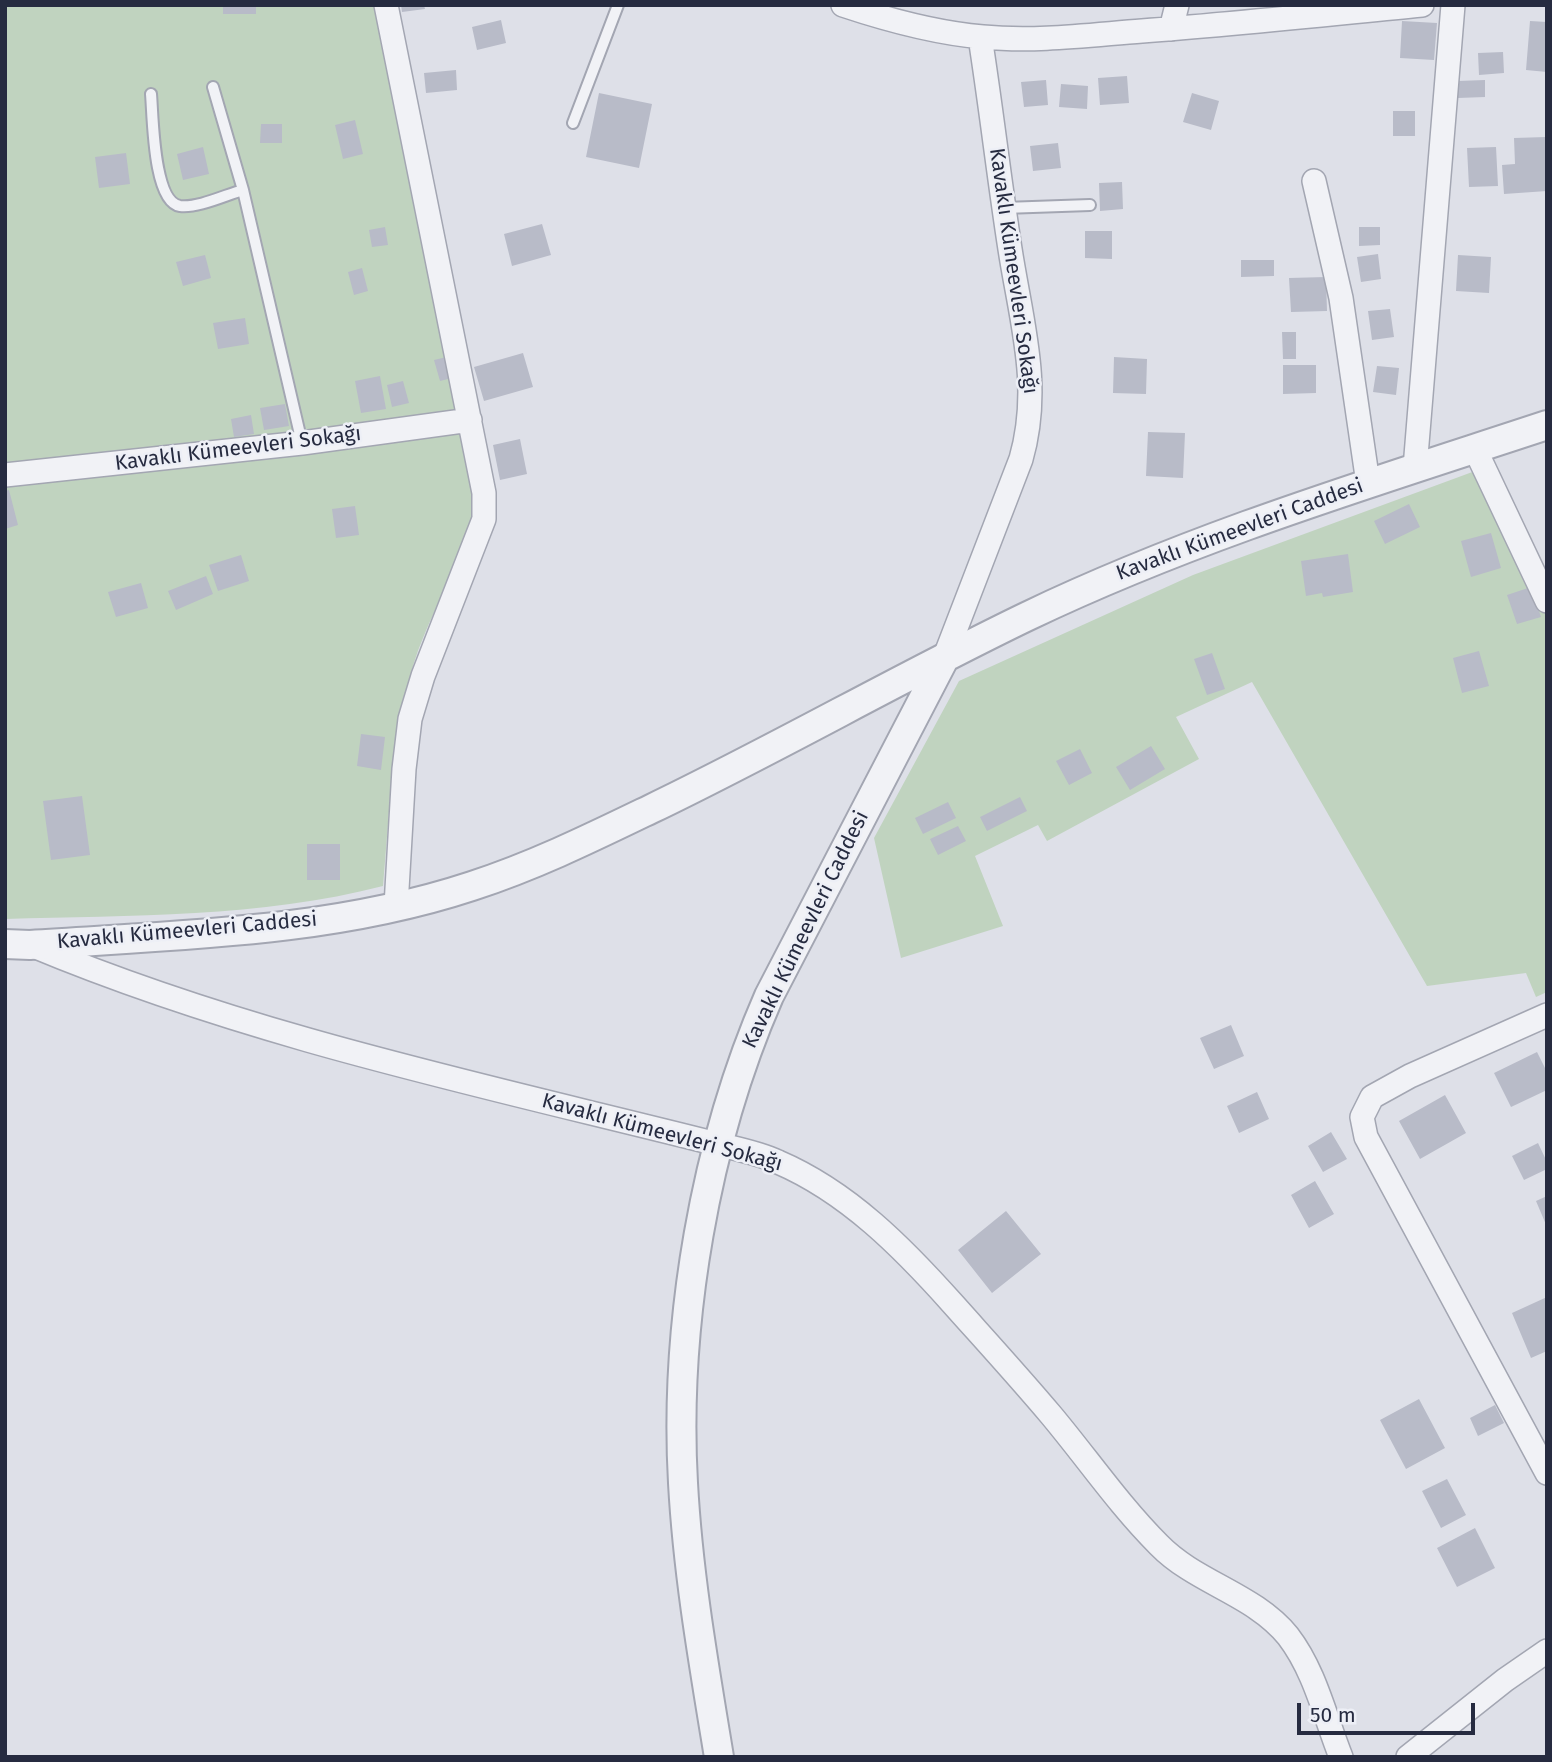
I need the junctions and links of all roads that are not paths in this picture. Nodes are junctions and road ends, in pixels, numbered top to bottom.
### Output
1 (386, 5) edge
2 (618, 5) edge
3 (843, 5) edge
4 (1177, 5) edge
5 (1422, 5) edge
6 (1453, 5) edge
7 (1171, 29) junction
8 (980, 37) junction
9 (213, 87) dead end
10 (151, 94) dead end
11 (573, 123) dead end
12 (1314, 181) dead end
13 (243, 190) junction
14 (1090, 205) dead end
15 (1004, 208) junction
16 (470, 420) junction
17 (1547, 425) edge
18 (302, 443) junction
19 (1475, 449) junction
20 (1415, 468) junction
21 (5, 475) edge
22 (1368, 484) junction
23 (1547, 601) edge
24 (944, 659) junction
25 (396, 906) junction
26 (17, 944) edge
27 (1547, 1015) edge
28 (718, 1144) junction
29 (1547, 1473) edge
30 (1547, 1651) edge
31 (719, 1757) edge
32 (1341, 1757) edge
33 (1408, 1757) edge

1 - 16 street
2 - 11 lane
3 - 8 street
4 - 7 street
5 - 7 street
6 - 20 street
7 - 8 street
8 - 15 street, Kavaklı Kümeevleri Sokağı
9 - 13 lane
10 - 13 lane
12 - 22 street
13 - 18 lane
14 - 15 lane
15 - 24 street, Kavaklı Kümeevleri Sokağı
16 - 18 street, Kavaklı Kümeevleri Sokağı
16 - 25 street
17 - 19 street, Kavaklı Kümeevleri Caddesi
18 - 21 street, Kavaklı Kümeevleri Sokağı
19 - 20 street, Kavaklı Kümeevleri Caddesi
19 - 23 street
20 - 22 street, Kavaklı Kümeevleri Caddesi
22 - 24 street, Kavaklı Kümeevleri Caddesi
24 - 25 street, Kavaklı Kümeevleri Caddesi
24 - 28 street, Kavaklı Kümeevleri Caddesi
25 - 26 street, Kavaklı Kümeevleri Caddesi
26 - 28 street, Kavaklı Kümeevleri Sokağı
27 - 29 street
28 - 31 street, Kavaklı Kümeevleri Caddesi
28 - 32 street, Kavaklı Kümeevleri Sokağı
30 - 33 street

